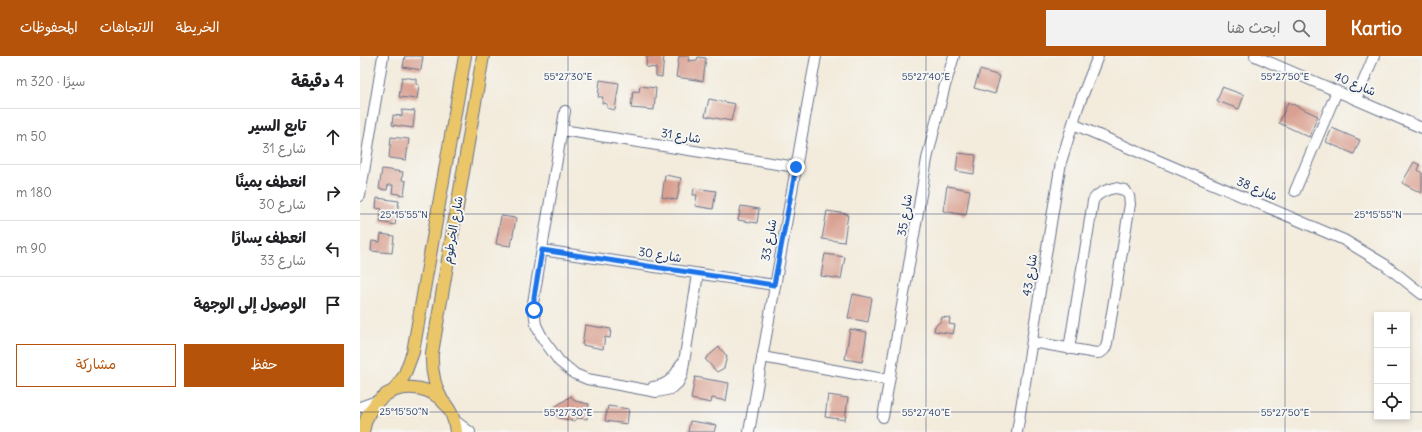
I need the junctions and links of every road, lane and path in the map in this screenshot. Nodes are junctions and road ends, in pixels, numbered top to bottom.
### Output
1 (383, 56) edge
2 (465, 56) edge
3 (483, 56) edge
4 (816, 56) edge
5 (954, 56) edge
6 (1098, 56) edge
7 (1255, 56) edge
8 (1374, 56) edge
9 (1337, 91) junction
10 (1356, 99) junction
11 (566, 111) dead end
12 (1073, 124) junction
13 (1422, 128) edge
14 (562, 130) junction
15 (364, 149) edge
16 (796, 167) junction
17 (1295, 191) dead end
18 (360, 196) edge
19 (542, 250) junction
20 (698, 274) junction
21 (774, 285) junction
22 (1422, 294) edge
23 (1032, 342) junction
24 (1069, 349) junction
25 (762, 357) junction
26 (889, 380) junction
27 (394, 390) junction
28 (377, 401) junction
29 (443, 402) junction
30 (360, 407) edge
31 (883, 417) dead end
32 (455, 426) edge
33 (750, 431) edge
34 (363, 432) edge
35 (470, 432) edge
36 (1017, 432) edge

1 - 15 street
2 - 27 main road, شارع الخرطوم
3 - 29 main road, شارع الخرطوم
4 - 16 street, شارع 33
5 - 26 street, شارع 35
6 - 12 street, شارع 43
7 - 9 street, شارع 40
8 - 10 street
9 - 10 street, شارع 40
9 - 17 street
10 - 13 street, شارع 40
11 - 14 street
12 - 22 street, شارع 38
12 - 23 street, شارع 43
14 - 16 street, شارع 31
14 - 19 street
15 - 18 street
16 - 21 street, شارع 33
19 - 20 street, شارع 30
19 - 20 street
20 - 21 street, شارع 30
21 - 25 street, شارع 33
23 - 24 street
23 - 36 street, شارع 43
24 - 24 street
25 - 26 street
25 - 33 street, شارع 33
26 - 31 street, شارع 35
27 - 28 main road
27 - 29 main road
28 - 30 street
28 - 34 main road
29 - 32 main road
32 - 35 street

